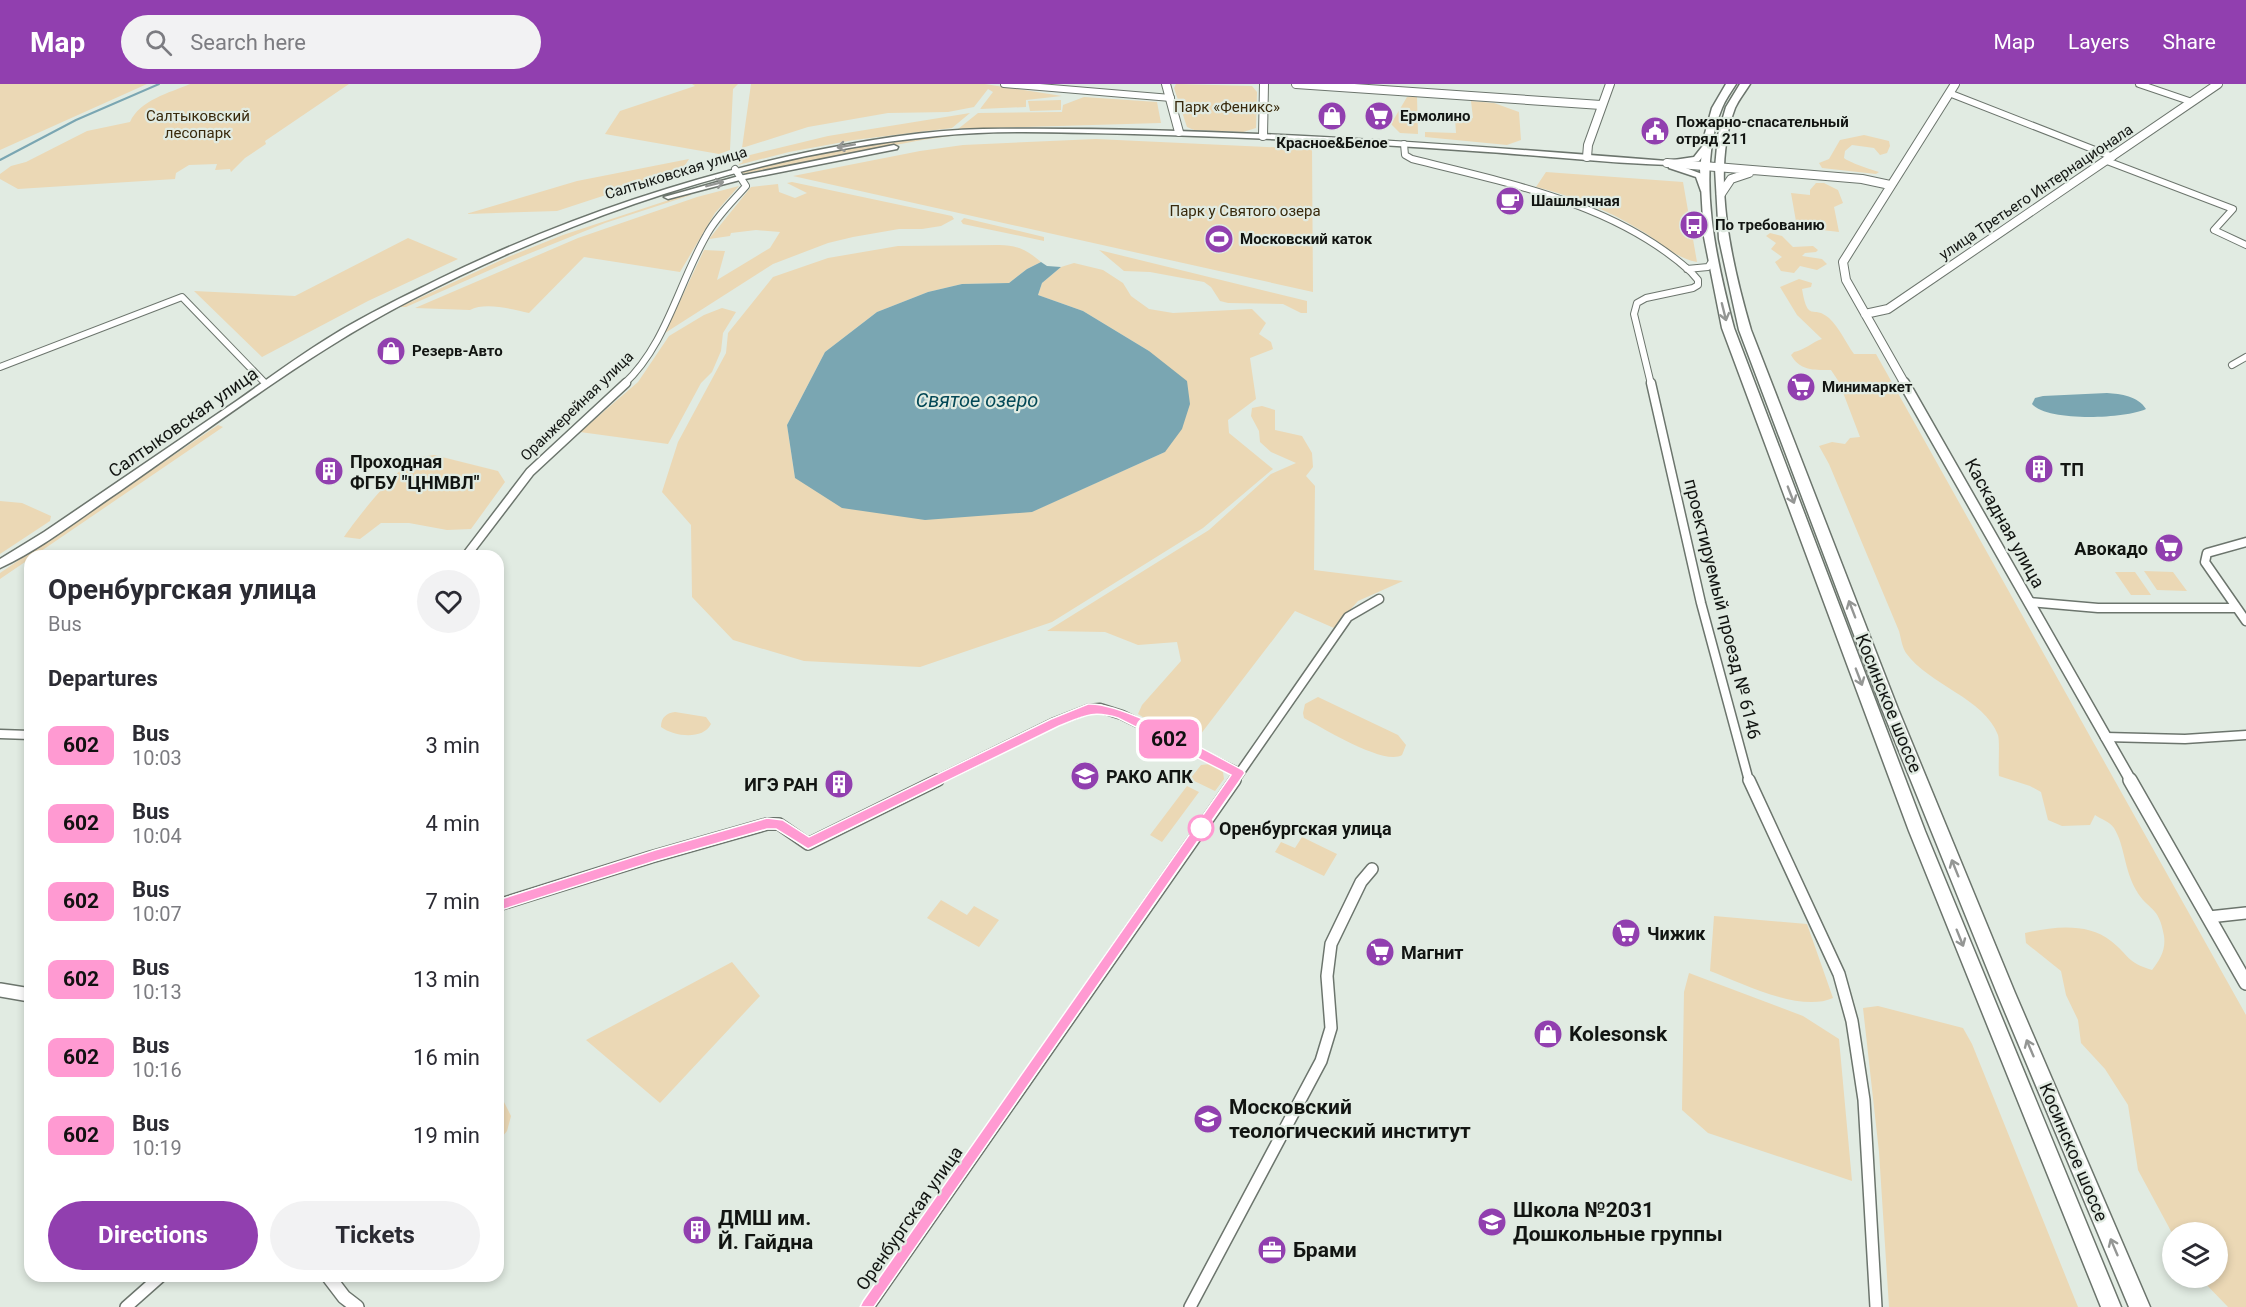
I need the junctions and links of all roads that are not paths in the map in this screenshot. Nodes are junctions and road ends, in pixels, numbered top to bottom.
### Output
1 (1004, 84) edge
2 (1166, 84) edge
3 (1264, 84) edge
4 (1296, 84) edge
5 (1610, 84) edge
6 (1731, 84) edge
7 (1744, 84) edge
8 (1955, 84) edge
9 (2139, 84) edge
10 (2218, 84) edge
11 (1949, 93) junction
12 (1170, 98) junction
13 (2192, 102) junction
14 (1600, 105) junction
15 (1029, 131) junction
16 (1179, 132) junction
17 (1263, 136) junction
18 (1404, 144) junction
19 (1708, 145) junction
20 (1721, 154) junction
21 (1587, 157) junction
22 (2110, 159) junction
23 (1666, 164) junction
24 (1706, 167) junction
25 (1721, 168) junction
26 (735, 169) junction
27 (1770, 171) junction
28 (1895, 177) junction
29 (739, 178) junction
30 (1862, 179) junction
31 (1887, 190) junction
32 (1713, 193) junction
33 (2246, 245) edge
34 (1708, 264) junction
35 (1687, 269) junction
36 (385, 309) junction
37 (1865, 314) junction
38 (2246, 357) edge
39 (2232, 365) dead end
40 (0, 367) edge
41 (266, 384) junction
42 (2246, 542) edge
43 (471, 550) edge
44 (0, 564) edge
45 (1379, 599) dead end
46 (2030, 602) junction
47 (2236, 608) junction
48 (2246, 621) edge
49 (0, 734) edge
50 (24, 735) edge
51 (2246, 735) edge
52 (2105, 736) junction
53 (1239, 773) junction
54 (1372, 869) dead end
55 (504, 903) edge
56 (2246, 913) edge
57 (2209, 917) junction
58 (2246, 983) edge
59 (0, 990) edge
60 (24, 994) edge
61 (2074, 1218) junction
62 (154, 1282) edge
63 (333, 1282) edge
64 (2139, 1305) edge
65 (126, 1307) edge
66 (357, 1307) edge
67 (868, 1307) edge
68 (1190, 1307) edge
69 (1876, 1307) edge
70 (2103, 1307) edge
71 (2111, 1307) edge

1 - 12 street
2 - 12 street
3 - 17 street
4 - 14 street
5 - 14 street
6 - 19 highway, Косинское шоссе
7 - 20 highway, Косинское шоссе
8 - 11 street, Каскадная улица
9 - 13 street
10 - 13 street, улица Третьего Интернационала
11 - 22 street
11 - 28 street, Каскадная улица
12 - 16 street
13 - 22 street, улица Третьего Интернационала
14 - 21 street
15 - 16 main road, Салтыковская улица
15 -> 26 main road, Салтыковская улица
15 - 29 main road, Салтыковская улица
16 - 17 main road, Салтыковская улица
17 - 18 main road, Салтыковская улица
18 - 21 main road, Салтыковская улица
18 - 35 street
19 - 23 main road
19 - 24 highway, Косинское шоссе
20 - 25 highway, Косинское шоссе
20 - 27 street
21 - 23 main road, Салтыковская улица
22 - 33 street
22 - 37 street, улица Третьего Интернационала
23 - 24 street, Салтыковская улица
23 - 32 main road
24 - 25 street, Салтыковская улица
24 - 32 highway, Косинское шоссе
25 - 27 street, Салтыковская улица
25 - 32 highway, Косинское шоссе
26 - 29 street
26 - 36 main road, Салтыковская улица
27 - 30 street, Салтыковская улица
27 - 32 street
28 - 30 street, Салтыковская улица
28 - 31 street, Каскадная улица
36 -> 29 main road, Салтыковская улица
29 - 43 street, Оранжерейная улица
30 - 31 street
31 - 37 street, Каскадная улица
32 - 34 highway, Косинское шоссе
64 -> 32 highway, Косинское шоссе
34 - 35 street
34 -> 61 highway, Косинское шоссе
35 - 69 street, проектируемый проезд № 6146
36 - 41 main road, Салтыковская улица
37 - 46 street, Каскадная улица
38 - 39 street
40 - 41 street
41 - 44 main road, Салтыковская улица
42 - 47 street
45 - 53 street, Оренбургская улица
46 - 47 street
46 - 52 street, Каскадная улица
47 - 48 street
49 - 50 street
51 - 52 street
52 - 57 street, Каскадная улица
53 - 55 street
53 - 67 street, Оренбургская улица
54 - 68 street
56 - 57 street
57 - 58 street, Каскадная улица
59 - 60 street
61 - 70 main road
61 - 71 highway, Косинское шоссе
62 - 65 street
63 - 66 street

